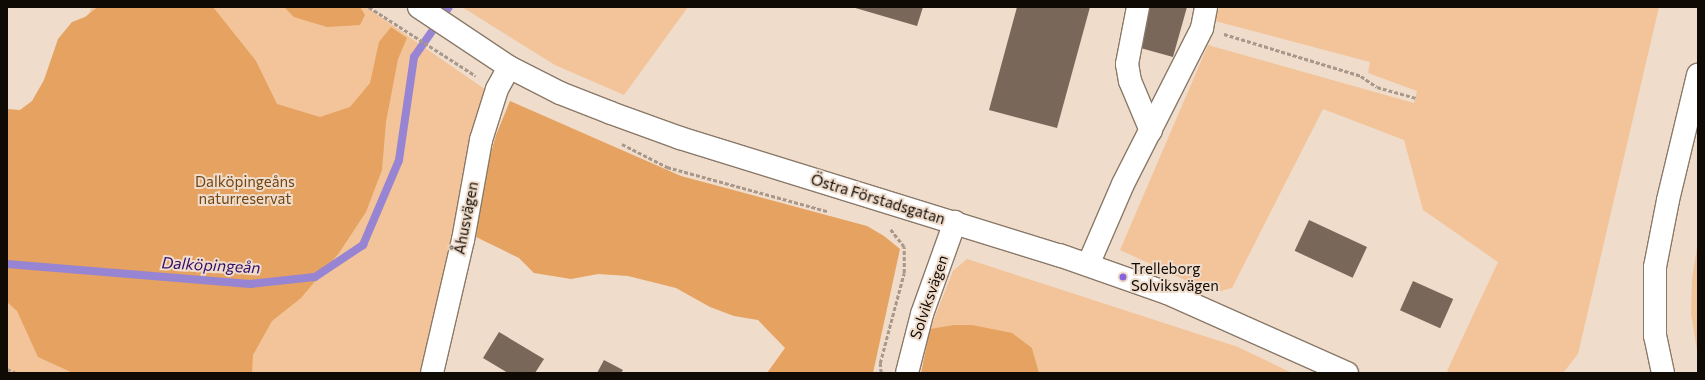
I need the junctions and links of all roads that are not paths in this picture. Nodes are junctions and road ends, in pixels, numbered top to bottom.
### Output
1 (1138, 7) edge
2 (421, 8) edge
3 (1204, 17) edge
4 (509, 67) junction
5 (1698, 75) edge
6 (1151, 131) junction
7 (955, 222) junction
8 (1088, 266) junction
9 (432, 373) edge
10 (907, 373) edge
11 (1347, 373) edge
12 (1662, 373) edge

1 - 6 street
2 - 4 street, Östra Förstadsgatan
3 - 6 street
4 - 7 street, Östra Förstadsgatan
4 - 9 street, Åhusvägen
5 - 12 street
6 - 8 street
7 - 8 street, Östra Förstadsgatan
7 - 10 street, Solviksvägen
8 - 11 street, Östra Förstadsgatan

